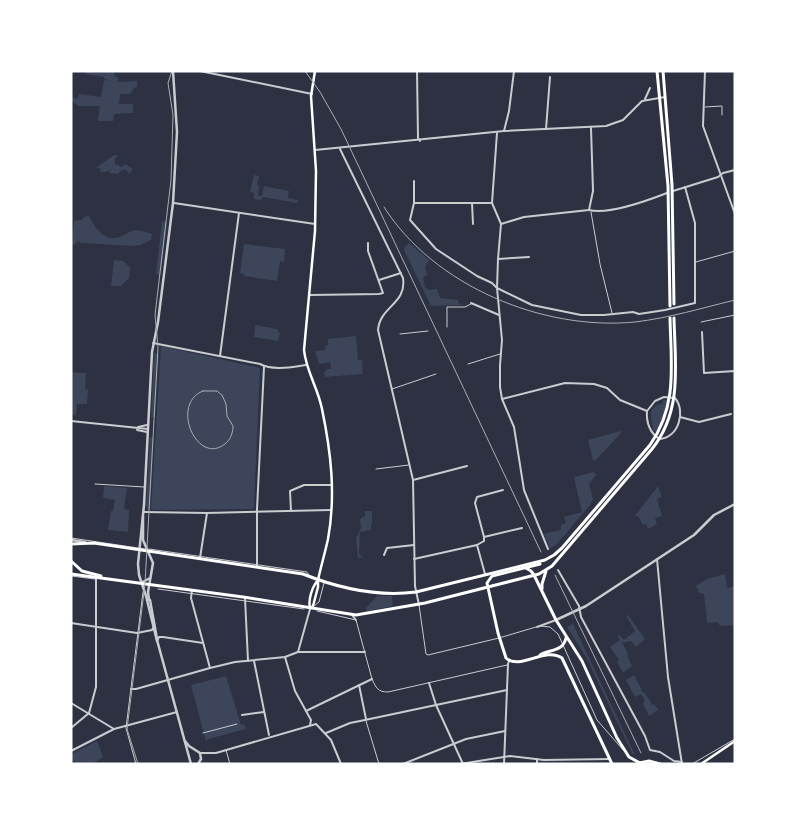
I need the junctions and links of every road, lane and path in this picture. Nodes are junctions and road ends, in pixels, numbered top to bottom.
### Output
1 (173, 71) edge
2 (200, 71) edge
3 (417, 71) edge
4 (514, 71) edge
5 (657, 71) edge
6 (664, 71) edge
7 (706, 71) edge
8 (314, 73) edge
9 (550, 77) dead end
10 (650, 88) dead end
11 (312, 94) junction
12 (665, 97) junction
13 (660, 98) junction
14 (645, 99) junction
15 (705, 107) junction
16 (722, 115) dead end
17 (591, 127) junction
18 (546, 129) junction
19 (504, 131) junction
20 (496, 133) junction
21 (420, 141) junction
22 (341, 148) junction
23 (315, 150) junction
24 (735, 170) edge
25 (721, 176) junction
26 (414, 181) dead end
27 (685, 187) junction
28 (672, 191) junction
29 (668, 193) junction
30 (173, 203) junction
31 (414, 203) junction
32 (472, 203) junction
33 (492, 203) junction
34 (590, 211) junction
35 (239, 213) junction
36 (735, 214) edge
37 (315, 224) junction
38 (473, 224) dead end
39 (501, 224) junction
40 (368, 243) dead end
41 (735, 251) edge
42 (529, 257) dead end
43 (498, 260) junction
44 (695, 262) junction
45 (401, 273) junction
46 (379, 281) junction
47 (497, 288) junction
48 (310, 295) junction
49 (471, 303) joint
50 (674, 304) dead end
51 (670, 306) dead end
52 (613, 314) junction
53 (499, 315) junction
54 (735, 315) edge
55 (672, 318) dead end
56 (702, 322) dead end
57 (448, 327) dead end
58 (428, 331) dead end
59 (702, 332) dead end
60 (400, 334) dead end
61 (153, 343) junction
62 (500, 354) junction
63 (220, 356) junction
64 (468, 364) dead end
65 (306, 365) junction
66 (264, 366) junction
67 (735, 371) edge
68 (436, 374) dead end
69 (392, 389) junction
70 (672, 398) junction
71 (502, 399) junction
72 (646, 411) junction
73 (732, 414) dead end
74 (680, 417) junction
75 (71, 422) edge
76 (148, 424) junction
77 (130, 428) junction
78 (148, 431) junction
79 (658, 438) junction
80 (410, 465) junction
81 (467, 466) dead end
82 (376, 469) dead end
83 (413, 480) junction
84 (95, 484) dead end
85 (333, 485) junction
86 (145, 487) junction
87 (503, 490) dead end
88 (735, 504) edge
89 (331, 510) junction
90 (291, 511) junction
91 (257, 512) junction
92 (206, 513) junction
93 (143, 514) junction
94 (522, 528) dead end
95 (484, 537) junction
96 (71, 541) edge
97 (414, 545) junction
98 (477, 545) junction
99 (138, 548) junction
100 (148, 550) junction
101 (548, 550) dead end
102 (384, 555) dead end
103 (200, 557) junction
104 (414, 559) junction
105 (657, 559) junction
106 (545, 560) junction
107 (71, 561) edge
108 (257, 566) junction
109 (517, 567) junction
110 (525, 568) junction
111 (558, 570) dead end
112 (546, 571) junction
113 (485, 574) junction
114 (496, 574) junction
115 (71, 575) edge
116 (534, 575) junction
117 (150, 578) junction
118 (96, 579) junction
119 (109, 579) junction
120 (318, 580) junction
121 (324, 582) junction
122 (141, 584) junction
123 (149, 585) junction
124 (157, 587) junction
125 (488, 588) junction
126 (144, 589) junction
127 (415, 590) junction
128 (192, 592) junction
129 (545, 598) junction
130 (245, 599) junction
131 (418, 604) junction
132 (312, 607) junction
133 (304, 609) dead end
134 (579, 610) junction
135 (317, 612) dead end
136 (352, 615) junction
137 (356, 620) junction
138 (556, 620) junction
139 (71, 623) edge
140 (96, 626) junction
141 (537, 626) junction
142 (153, 629) junction
143 (139, 633) junction
144 (566, 637) junction
145 (499, 638) junction
146 (158, 639) junction
147 (203, 643) junction
148 (563, 646) junction
149 (298, 652) junction
150 (365, 652) junction
151 (285, 657) junction
152 (535, 658) junction
153 (254, 660) junction
154 (248, 661) junction
155 (508, 663) junction
156 (211, 668) junction
157 (372, 679) junction
158 (168, 681) junction
159 (429, 683) junction
160 (359, 686) junction
161 (131, 689) junction
162 (507, 690) junction
163 (71, 703) edge
164 (436, 705) junction
165 (306, 711) junction
166 (176, 712) junction
167 (264, 712) junction
168 (89, 714) junction
169 (242, 715) dead end
170 (366, 719) junction
171 (238, 724) dead end
172 (310, 725) junction
173 (126, 726) junction
174 (71, 728) edge
175 (114, 730) junction
176 (505, 731) junction
177 (203, 733) dead end
178 (326, 733) junction
179 (269, 735) dead end
180 (183, 737) junction
181 (735, 740) edge
182 (454, 743) junction
183 (226, 750) junction
184 (71, 751) edge
185 (197, 751) junction
186 (625, 752) junction
187 (188, 756) junction
188 (504, 758) junction
189 (537, 759) junction
190 (610, 759) junction
191 (587, 760) junction
192 (190, 762) edge
193 (198, 763) edge
194 (639, 763) edge
195 (682, 763) edge
196 (136, 764) edge
197 (230, 764) edge
198 (341, 764) edge
199 (379, 764) edge
200 (403, 764) edge
201 (460, 764) edge
202 (463, 764) edge
203 (504, 764) edge
204 (537, 764) edge
205 (587, 764) edge
206 (612, 764) edge
207 (660, 764) edge
208 (692, 764) edge
209 (701, 764) edge

1 - 30 street
2 - 11 street
3 - 21 street
4 - 19 street
5 - 13 main road
6 - 12 main road
7 - 15 street
8 - 11 main road
9 - 18 street
10 - 14 street
11 - 23 main road
12 - 13 street
12 - 28 main road
13 - 14 street
13 - 29 main road
14 - 17 street
15 - 16 street
15 - 25 street
17 - 18 street
17 - 34 street
18 - 19 street
19 - 20 street
20 - 21 street
20 - 33 street
21 - 22 street
22 - 23 street
22 - 45 street
23 - 37 main road
24 - 25 street
25 - 27 street
25 - 36 street
26 - 31 street
27 - 28 street
27 - 44 street
28 - 29 street
28 - 50 main road
29 - 34 street
29 - 51 main road
30 - 35 street
30 - 61 street
31 - 32 street
31 - 47 street
32 - 33 street
32 - 38 street
33 - 39 street
34 - 39 street
34 - 52 street
35 - 37 street
35 - 63 street
37 - 48 main road
39 - 43 street
40 - 46 street
41 - 44 street
42 - 43 street
43 - 47 street
44 - 52 street
45 - 46 street
45 - 69 street
46 - 48 street
47 - 52 street
47 - 53 street
48 - 65 main road
49 - 53 street
49 - 57 street
53 - 62 street
54 - 56 street
55 - 70 main road
58 - 60 street
59 - 67 street
61 - 63 street
61 - 76 street
62 - 64 street
62 - 71 street
63 - 66 street
65 - 66 street
65 - 85 main road
66 - 91 street
68 - 69 street
69 - 80 street
70 - 72 street
70 - 74 street
70 - 79 main road
71 - 72 street
71 - 101 street
72 - 79 street
73 - 74 street
74 - 79 street
75 - 77 street
76 - 77 street
76 - 78 street
77 - 78 street
78 - 86 street
79 - 106 main road
79 - 112 main road
80 - 82 street
80 - 83 street
81 - 83 street
83 - 97 street
84 - 86 street
85 - 89 main road
85 - 90 street
86 - 93 street
87 - 95 street
88 - 105 street
89 - 90 street
89 - 120 main road
90 - 91 street
91 - 92 street
91 - 108 street
92 - 93 street
92 - 103 street
93 - 99 street
93 - 100 street
94 - 95 street
95 - 98 street
96 - 99 main road
96 - 99 street
97 - 102 street
97 - 104 street
98 - 104 street
98 - 113 street
99 - 100 main road
99 - 122 street
100 - 103 main road
100 - 117 street
103 - 108 main road
104 - 127 street
105 - 134 street
105 - 195 street
106 - 109 main road
106 - 110 main road
107 - 119 main road
108 - 120 main road
109 - 110 main road
109 - 114 main road
110 - 114 main road
110 - 116 main road
111 - 134 street
112 - 116 main road
112 - 129 main road
113 - 114 main road
113 - 127 main road
114 - 125 main road
115 - 118 main road
116 - 125 main road
116 - 129 main road
117 - 122 street
117 - 123 street
118 - 119 main road
118 - 140 street
119 - 122 main road
120 - 121 main road
120 - 132 main road
121 - 127 main road
121 - 132 street
122 - 123 main road
122 - 126 street
123 - 124 main road
123 - 146 street
124 - 128 main road
124 - 146 street
125 - 131 main road
125 - 145 main road
126 - 142 street
126 - 143 street
127 - 131 street
128 - 130 main road
128 - 147 street
129 - 138 main road
130 - 132 main road
130 - 133 street
130 - 154 street
131 - 136 main road
131 - 145 street
132 - 136 main road
132 - 149 street
134 - 138 street
134 - 195 street
135 - 137 street
136 - 137 street
137 - 150 street
138 - 141 street
138 - 144 main road
139 - 140 street
140 - 143 street
140 - 168 street
141 - 145 street
141 - 148 street
142 - 143 street
142 - 146 street
143 - 161 street
144 - 148 main road
144 - 186 main road
145 - 155 main road
146 - 147 street
146 - 158 street
147 - 156 street
148 - 152 main road
148 - 186 street
149 - 150 street
149 - 151 street
150 - 157 street
151 - 153 street
151 - 165 street
152 - 155 main road
152 - 190 main road
153 - 154 street
153 - 167 street
154 - 156 street
155 - 159 street
155 - 162 street
156 - 158 street
157 - 159 street
157 - 160 street
158 - 161 street
158 - 166 street
159 - 164 street
160 - 165 street
160 - 170 street
161 - 173 street
162 - 164 street
162 - 176 street
163 - 168 street
164 - 170 street
164 - 182 street
165 - 172 street
166 - 173 street
166 - 180 street
167 - 169 street
167 - 179 street
168 - 174 street
168 - 175 street
170 - 178 street
170 - 199 street
171 - 177 street
172 - 178 street
172 - 183 street
173 - 175 street
173 - 196 street
175 - 184 street
176 - 182 street
176 - 188 street
178 - 198 street
180 - 185 street
180 - 187 street
181 - 208 street
181 - 209 main road
182 - 200 street
182 - 202 street
183 - 185 street
183 - 197 street
185 - 187 street
185 - 193 street
186 - 194 main road
187 - 192 street
188 - 189 street
188 - 202 street
188 - 203 street
189 - 191 street
189 - 204 street
190 - 191 street
190 - 206 main road
191 - 205 street
192 - 193 street
194 - 207 main road
201 - 202 street

